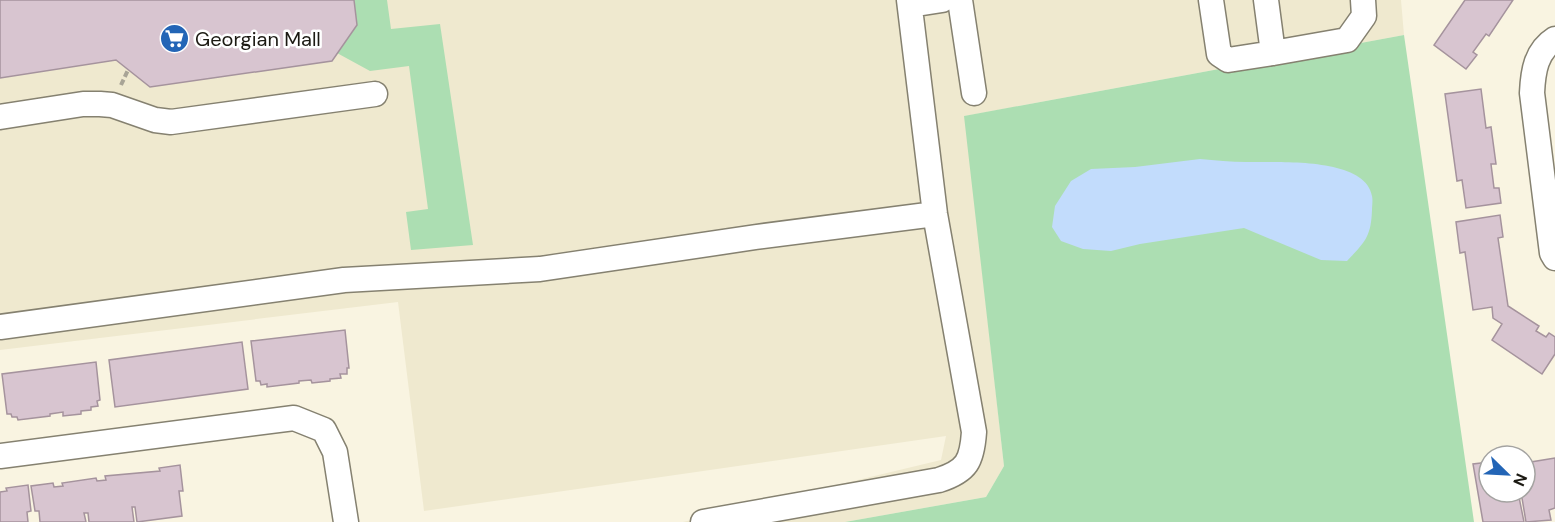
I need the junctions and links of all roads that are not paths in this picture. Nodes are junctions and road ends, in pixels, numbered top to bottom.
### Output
1 (942, 0) edge
2 (960, 0) edge
3 (1211, 0) edge
4 (1266, 0) edge
5 (1363, 0) edge
6 (909, 3) edge
7 (1555, 39) edge
8 (1273, 52) junction
9 (974, 93) dead end
10 (375, 94) dead end
11 (0, 117) edge
12 (935, 214) junction
13 (1555, 258) edge
14 (0, 327) edge
15 (0, 456) edge
16 (346, 522) edge
17 (703, 522) edge

1 - 6 street
2 - 9 street
3 - 8 street
4 - 8 street
5 - 8 street
6 - 12 street
7 - 13 street
10 - 11 street
12 - 14 street
12 - 17 street
15 - 16 street

